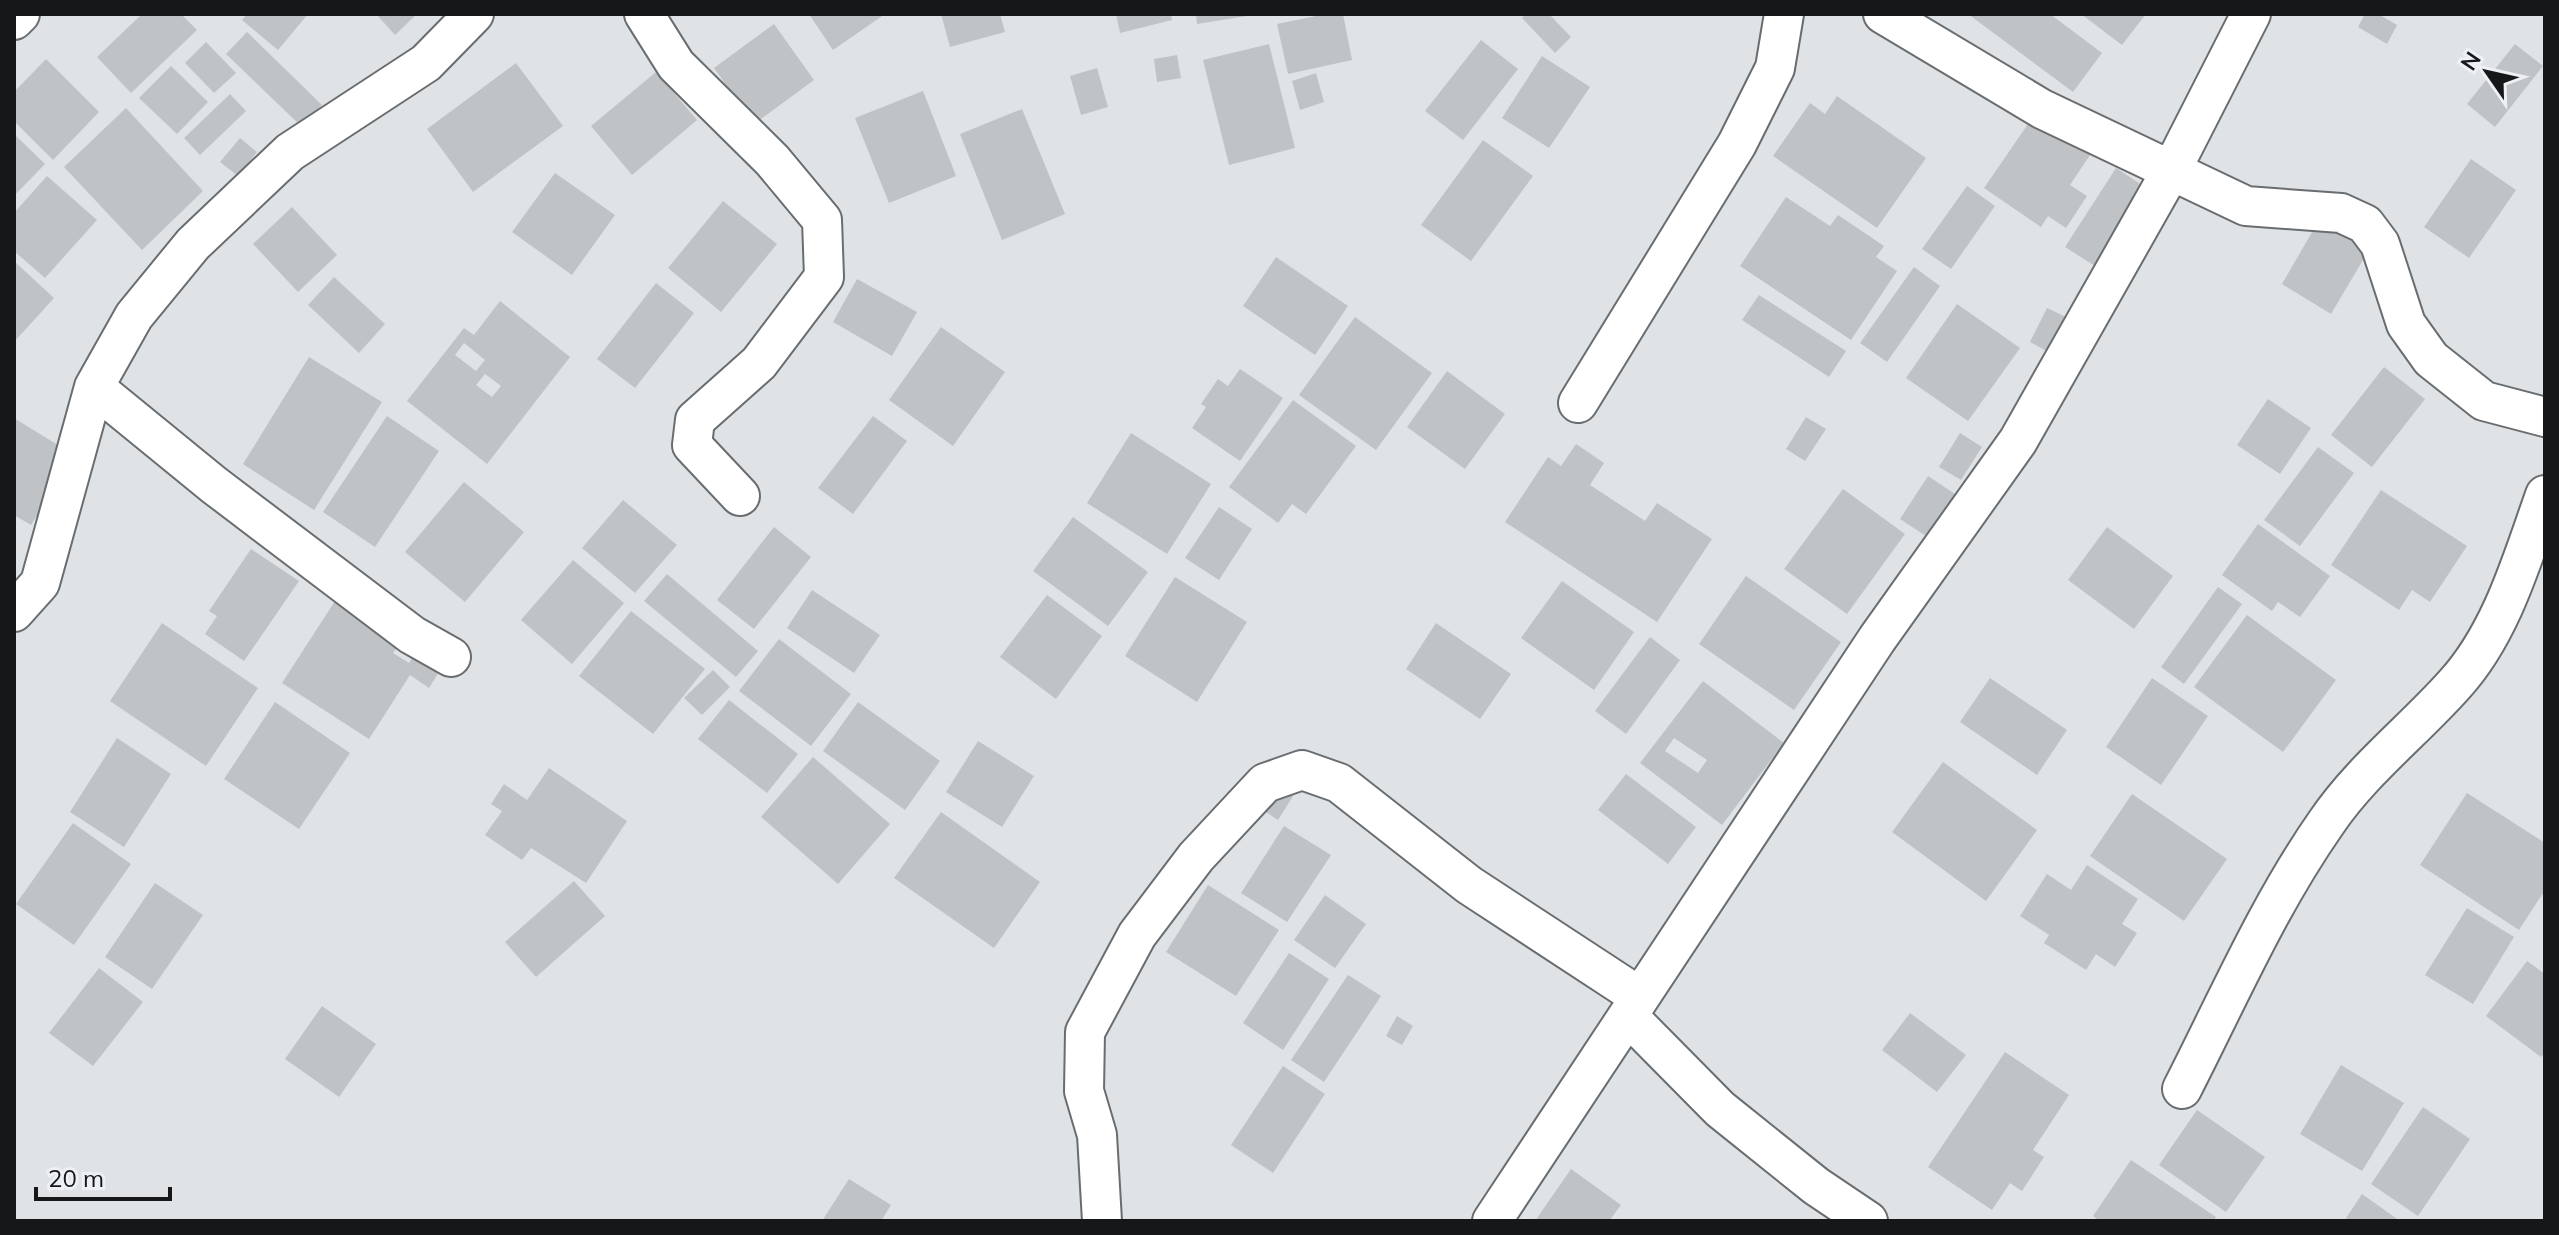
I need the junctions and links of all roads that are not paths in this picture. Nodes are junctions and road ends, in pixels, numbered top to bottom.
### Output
1 (20, 14) edge
2 (474, 14) edge
3 (644, 14) edge
4 (1784, 14) edge
5 (1883, 14) edge
6 (2251, 14) edge
7 (14, 20) edge
8 (2171, 171) junction
9 (94, 387) junction
10 (1578, 403) dead end
11 (2545, 417) edge
12 (2545, 495) edge
13 (740, 496) dead end
14 (14, 612) edge
15 (451, 657) dead end
16 (1634, 1006) junction
17 (2182, 1089) dead end
18 (1102, 1221) edge
19 (1492, 1221) edge
20 (1868, 1221) edge

1 - 7 street
2 - 9 street
3 - 13 street
4 - 10 street
5 - 8 street
6 - 8 street
8 - 11 street
8 - 16 street
9 - 14 street
9 - 15 street
12 - 17 street
16 - 18 street
16 - 19 street
16 - 20 street

